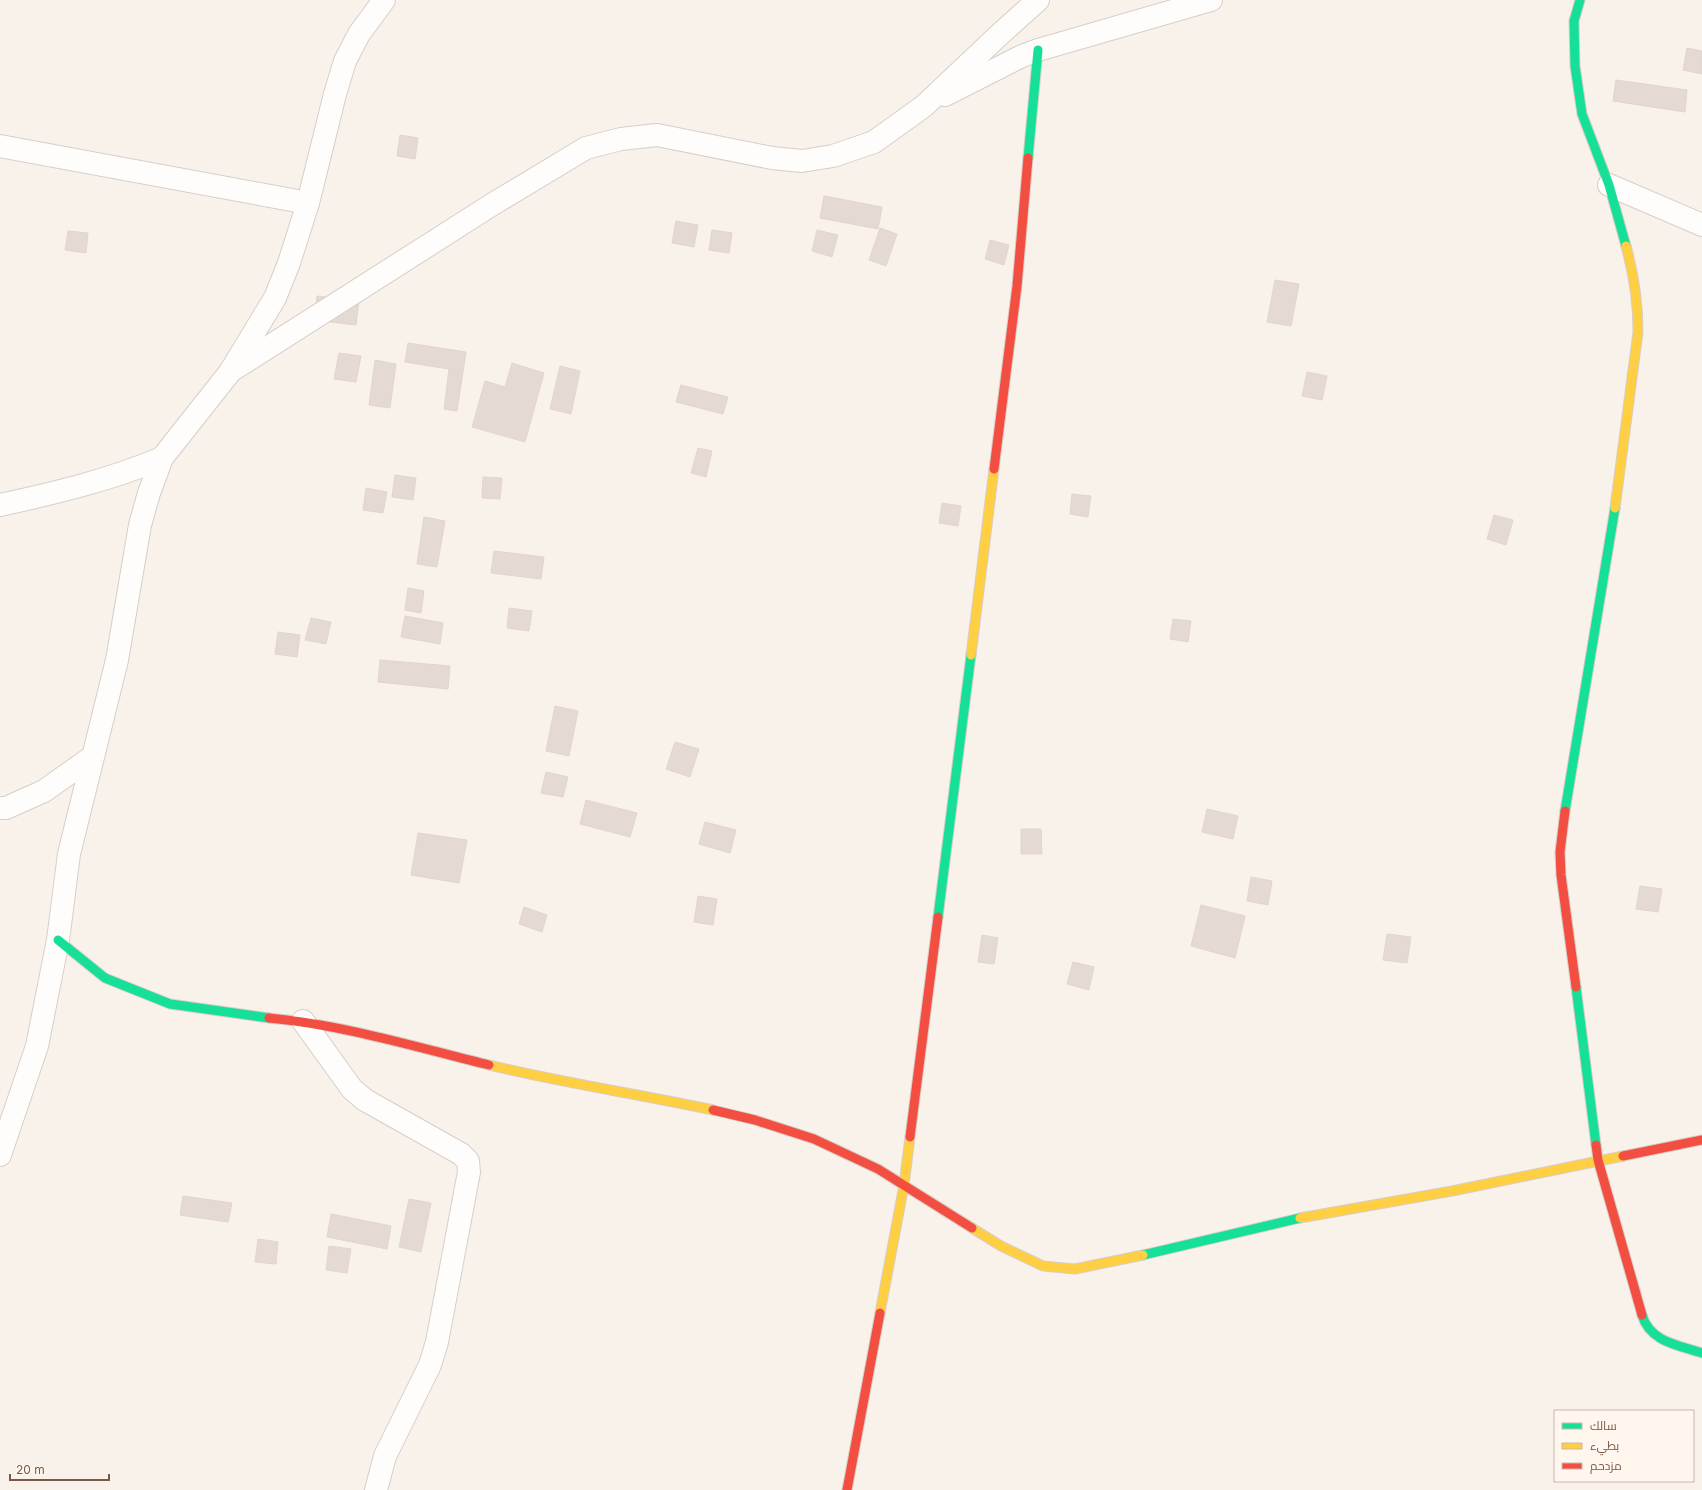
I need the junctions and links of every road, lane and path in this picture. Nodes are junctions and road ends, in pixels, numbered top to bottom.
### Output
1 (384, 0) edge
2 (1038, 0) edge
3 (1211, 0) edge
4 (1580, 0) edge
5 (1038, 50) junction
6 (924, 106) junction
7 (0, 146) edge
8 (1609, 185) junction
9 (308, 203) junction
10 (1702, 225) edge
11 (230, 372) junction
12 (162, 458) junction
13 (0, 505) edge
14 (92, 757) junction
15 (0, 808) edge
16 (58, 940) junction
17 (303, 1021) junction
18 (1702, 1140) edge
19 (0, 1155) edge
20 (1598, 1160) junction
21 (904, 1185) junction
22 (1702, 1353) edge
23 (376, 1490) edge
24 (847, 1490) edge

1 - 9 street
2 - 6 street
3 - 5 street
4 - 8 street
5 - 6 street
5 - 21 street
6 - 11 street
7 - 9 street
8 - 10 street
8 - 20 street
9 - 11 street
11 - 12 street
12 - 13 street
12 - 14 street
14 - 15 street
14 - 16 street
16 - 17 street
16 - 19 street
17 - 21 street
17 - 23 street
18 - 20 street
20 - 21 street
20 - 22 street
21 - 24 street

